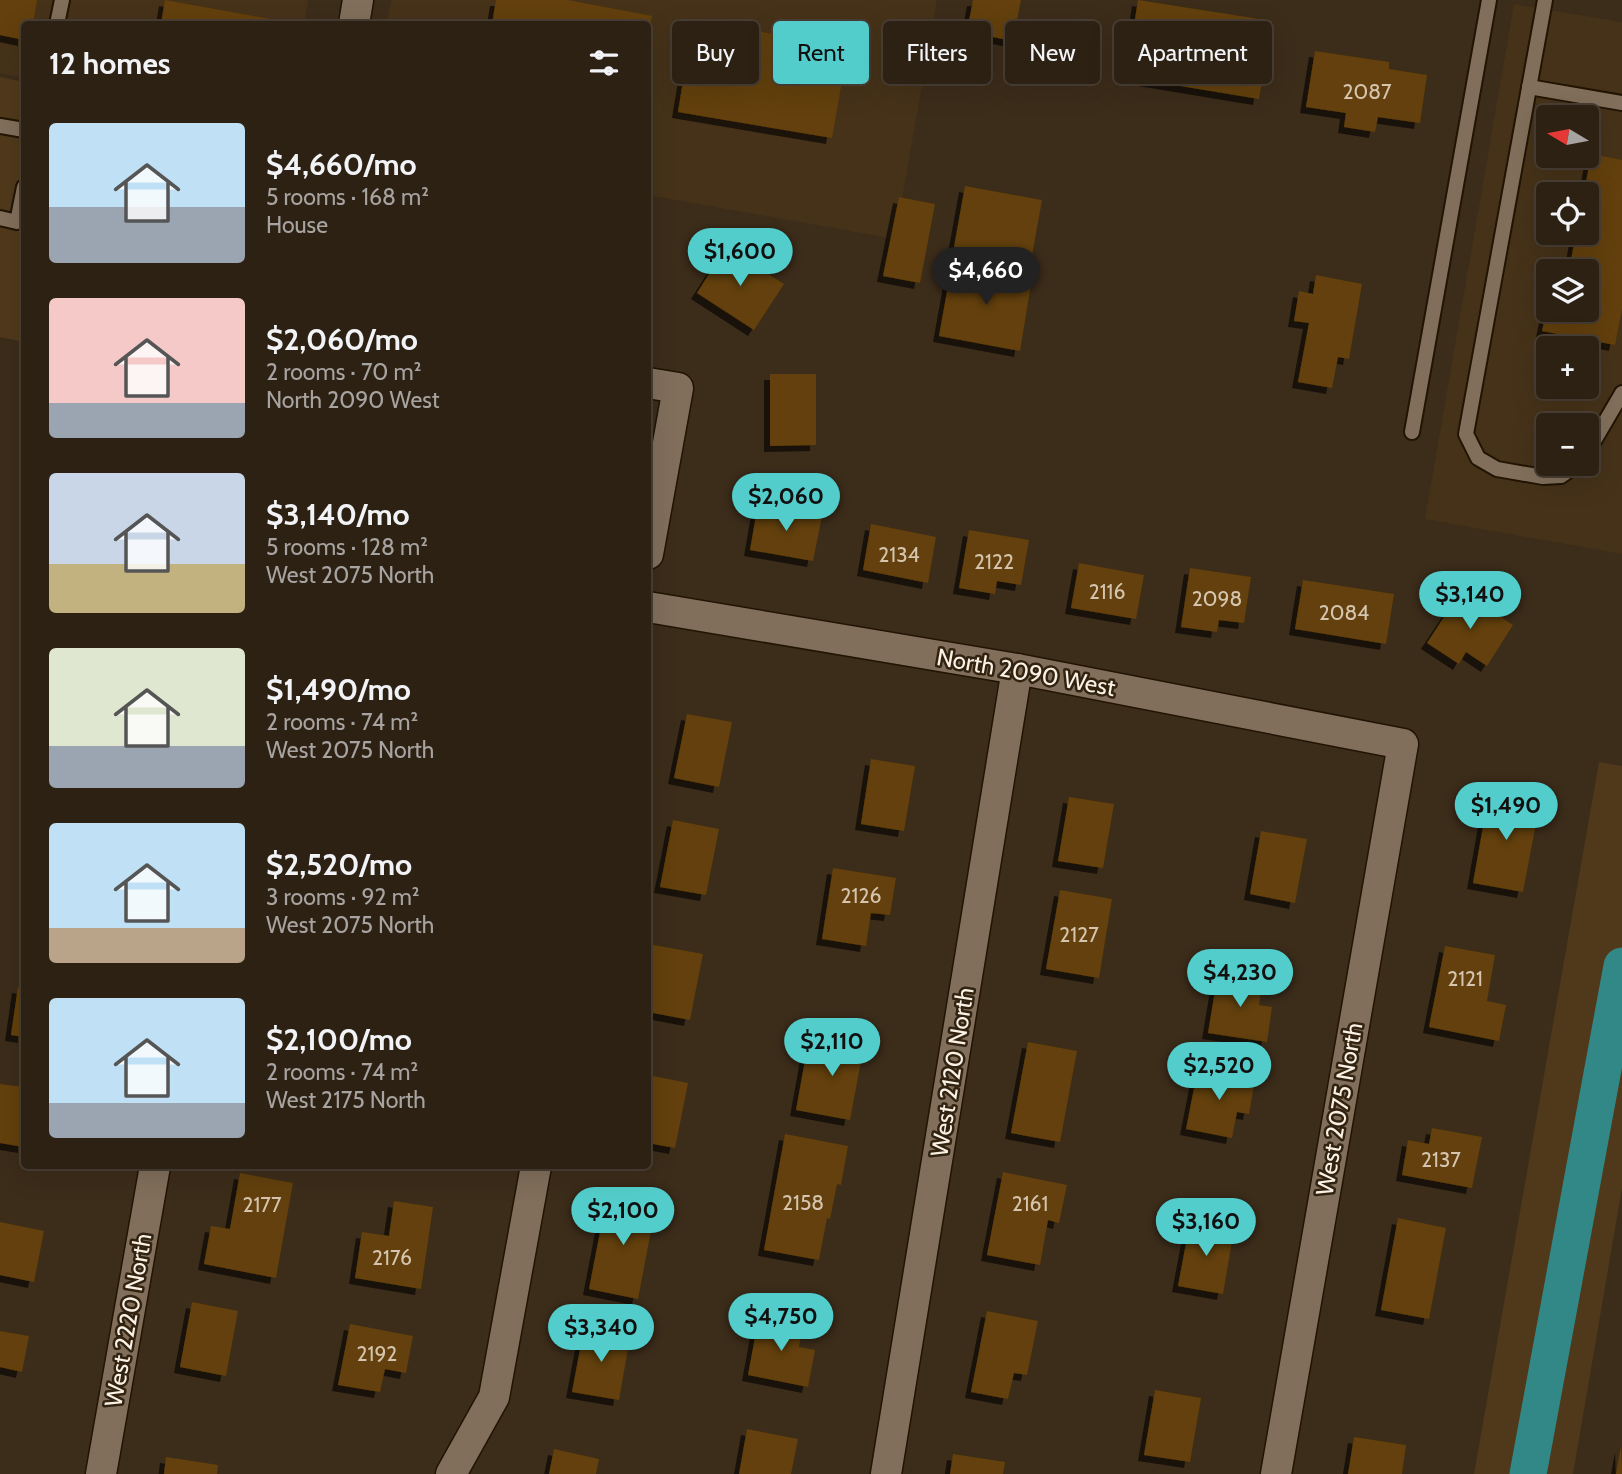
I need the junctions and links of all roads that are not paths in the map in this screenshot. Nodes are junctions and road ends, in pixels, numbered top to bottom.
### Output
1 (62, 0) edge
2 (358, 0) edge
3 (1489, 0) edge
4 (1545, 0) edge
5 (58, 21) edge
6 (354, 21) edge
7 (1529, 87) junction
8 (1622, 103) edge
9 (0, 126) edge
10 (21, 130) edge
11 (21, 202) edge
12 (0, 218) edge
13 (651, 384) edge
14 (1622, 393) edge
15 (1412, 432) dead end
16 (1599, 432) edge
17 (1536, 476) edge
18 (651, 537) edge
19 (651, 608) edge
20 (1017, 669) junction
21 (1403, 744) joint
22 (154, 1169) edge
23 (535, 1169) edge
24 (101, 1474) edge
25 (452, 1474) edge
26 (886, 1474) edge
27 (1276, 1474) edge

1 - 5 lane
2 - 6 street
3 - 15 lane
4 - 7 lane
7 - 8 lane
7 - 17 lane
9 - 10 lane
11 - 12 lane
13 - 18 street
14 - 16 lane
19 - 20 street, North 2090 West
20 - 21 street, North 2090 West
20 - 26 street, West 2120 North
21 - 27 street, West 2075 North
22 - 24 street, West 2220 North
23 - 25 street

